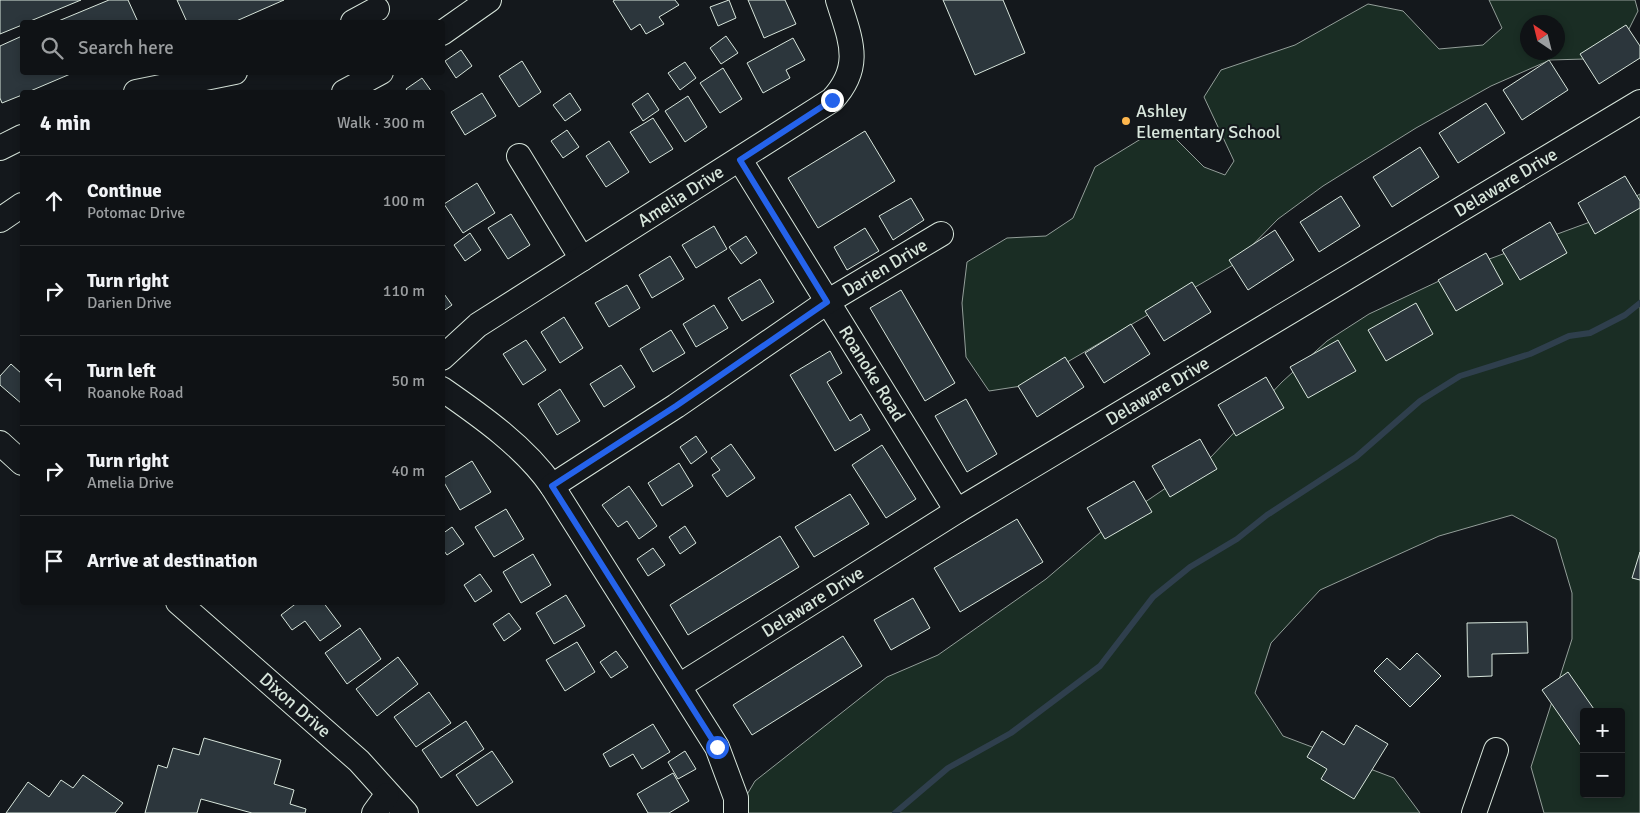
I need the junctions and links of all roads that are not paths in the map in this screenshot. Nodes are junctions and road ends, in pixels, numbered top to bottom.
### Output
1 (489, 0) edge
2 (838, 0) edge
3 (378, 10) edge
4 (357, 20) edge
5 (445, 31) edge
6 (220, 75) edge
7 (375, 75) edge
8 (146, 90) edge
9 (348, 90) edge
10 (1640, 102) edge
11 (20, 137) edge
12 (0, 148) edge
13 (519, 156) dead end
14 (740, 160) junction
15 (20, 206) edge
16 (0, 220) edge
17 (941, 234) dead end
18 (582, 259) junction
19 (827, 302) junction
20 (445, 355) edge
21 (445, 391) edge
22 (0, 443) edge
23 (20, 461) edge
24 (552, 486) junction
25 (957, 511) junction
26 (181, 605) edge
27 (679, 686) junction
28 (1496, 750) dead end
29 (381, 804) edge
30 (406, 813) edge
31 (736, 813) edge
32 (1474, 813) edge

1 - 5 street
2 - 14 street, Amelia Drive
3 - 4 street
6 - 8 street
7 - 9 street
10 - 25 street, Delaware Drive
11 - 12 street
13 - 18 street
14 - 18 street, Amelia Drive
14 - 19 street, Roanoke Road
15 - 16 street
17 - 19 street, Darien Drive
18 - 20 street, Amelia Drive
19 - 24 street, Darien Drive
19 - 25 street, Roanoke Road
21 - 24 street
22 - 23 street
24 - 27 street
25 - 27 street, Delaware Drive
26 - 29 street, Dixon Drive
27 - 31 street
28 - 32 street
29 - 30 street, Dixon Drive

